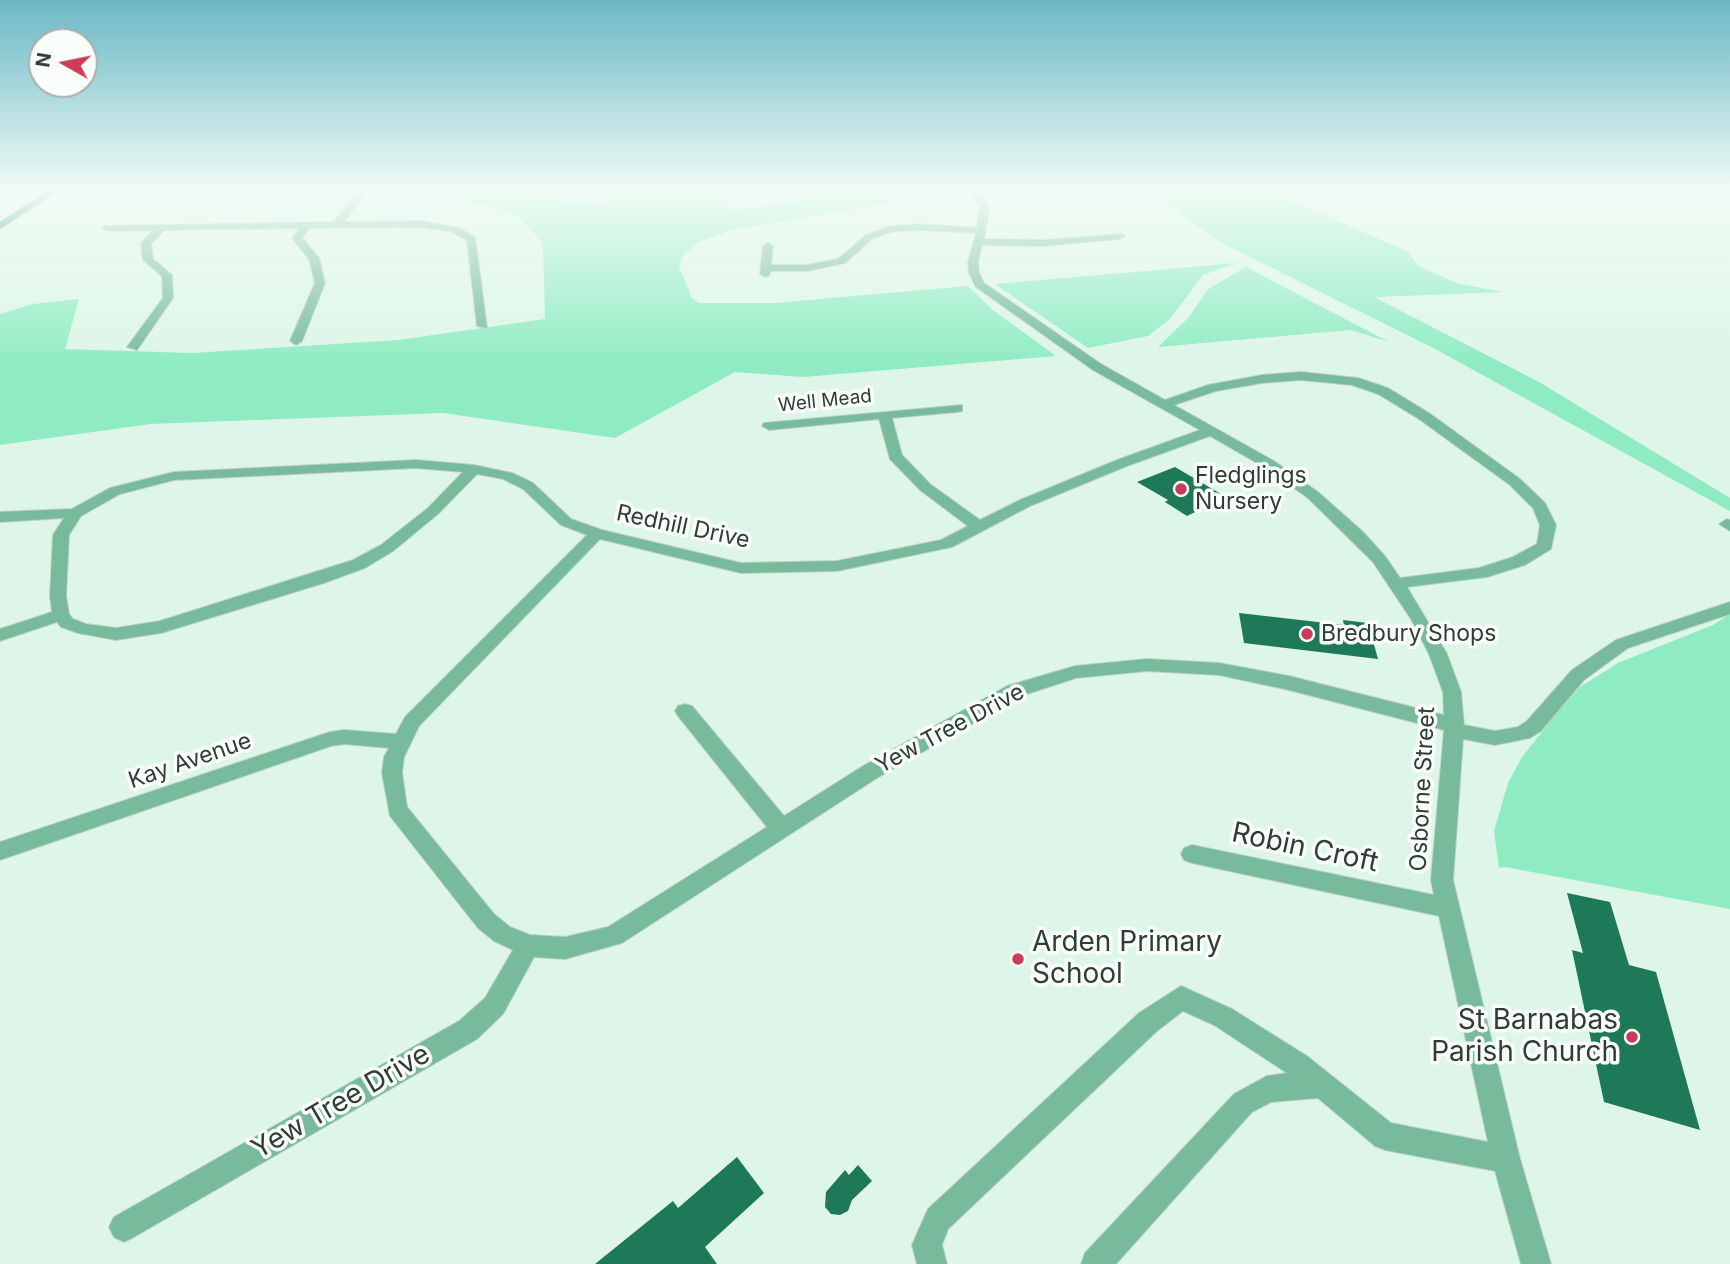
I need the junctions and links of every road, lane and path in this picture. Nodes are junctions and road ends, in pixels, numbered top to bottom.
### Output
1 (768, 246) dead end
2 (146, 247) edge
3 (305, 247) edge
4 (473, 247) edge
5 (857, 247) edge
6 (977, 247) edge
7 (483, 326) dead end
8 (296, 341) dead end
9 (133, 347) dead end
10 (1162, 405) junction
11 (957, 408) dead end
12 (885, 415) junction
13 (769, 426) dead end
14 (1211, 431) junction
15 (474, 470) junction
16 (75, 513) junction
17 (0, 517) edge
18 (979, 527) junction
19 (597, 534) junction
20 (1398, 583) junction
21 (1730, 608) edge
22 (61, 615) junction
23 (0, 635) edge
24 (685, 711) dead end
25 (1454, 728) junction
26 (400, 742) junction
27 (781, 828) junction
28 (0, 852) edge
29 (1192, 854) dead end
30 (1448, 908) junction
31 (528, 946) junction
32 (1323, 1086) junction
33 (1506, 1159) junction
34 (124, 1227) dead end
35 (932, 1264) edge
36 (1096, 1264) edge
37 (1536, 1264) edge

1 - 5 street
2 - 9 street
3 - 8 street
4 - 7 street
6 - 10 street, Osborne Street
10 - 14 street, Osborne Street
10 - 20 street
11 - 12 street, Well Mead
12 - 13 street, Well Mead
12 - 18 street, Well Mead
14 - 18 street, Redhill Drive
14 - 20 street, Osborne Street
15 - 16 street, Redhill Drive
15 - 19 street, Redhill Drive
15 - 22 street
16 - 17 street, Redhill Drive
16 - 22 street
18 - 19 street, Redhill Drive
19 - 26 street, Yew Tree Drive
20 - 25 street, Osborne Street
21 - 25 street, Yew Tree Drive
22 - 23 street
24 - 27 street
25 - 27 street, Yew Tree Drive
25 - 30 street, Osborne Street
26 - 28 street, Kay Avenue
26 - 31 street, Yew Tree Drive
27 - 31 street, Yew Tree Drive
29 - 30 street, Robin Croft
30 - 33 street, Osborne Street
31 - 34 street, Yew Tree Drive
32 - 33 street
32 - 35 street
32 - 36 street
33 - 37 street, Osborne Street

